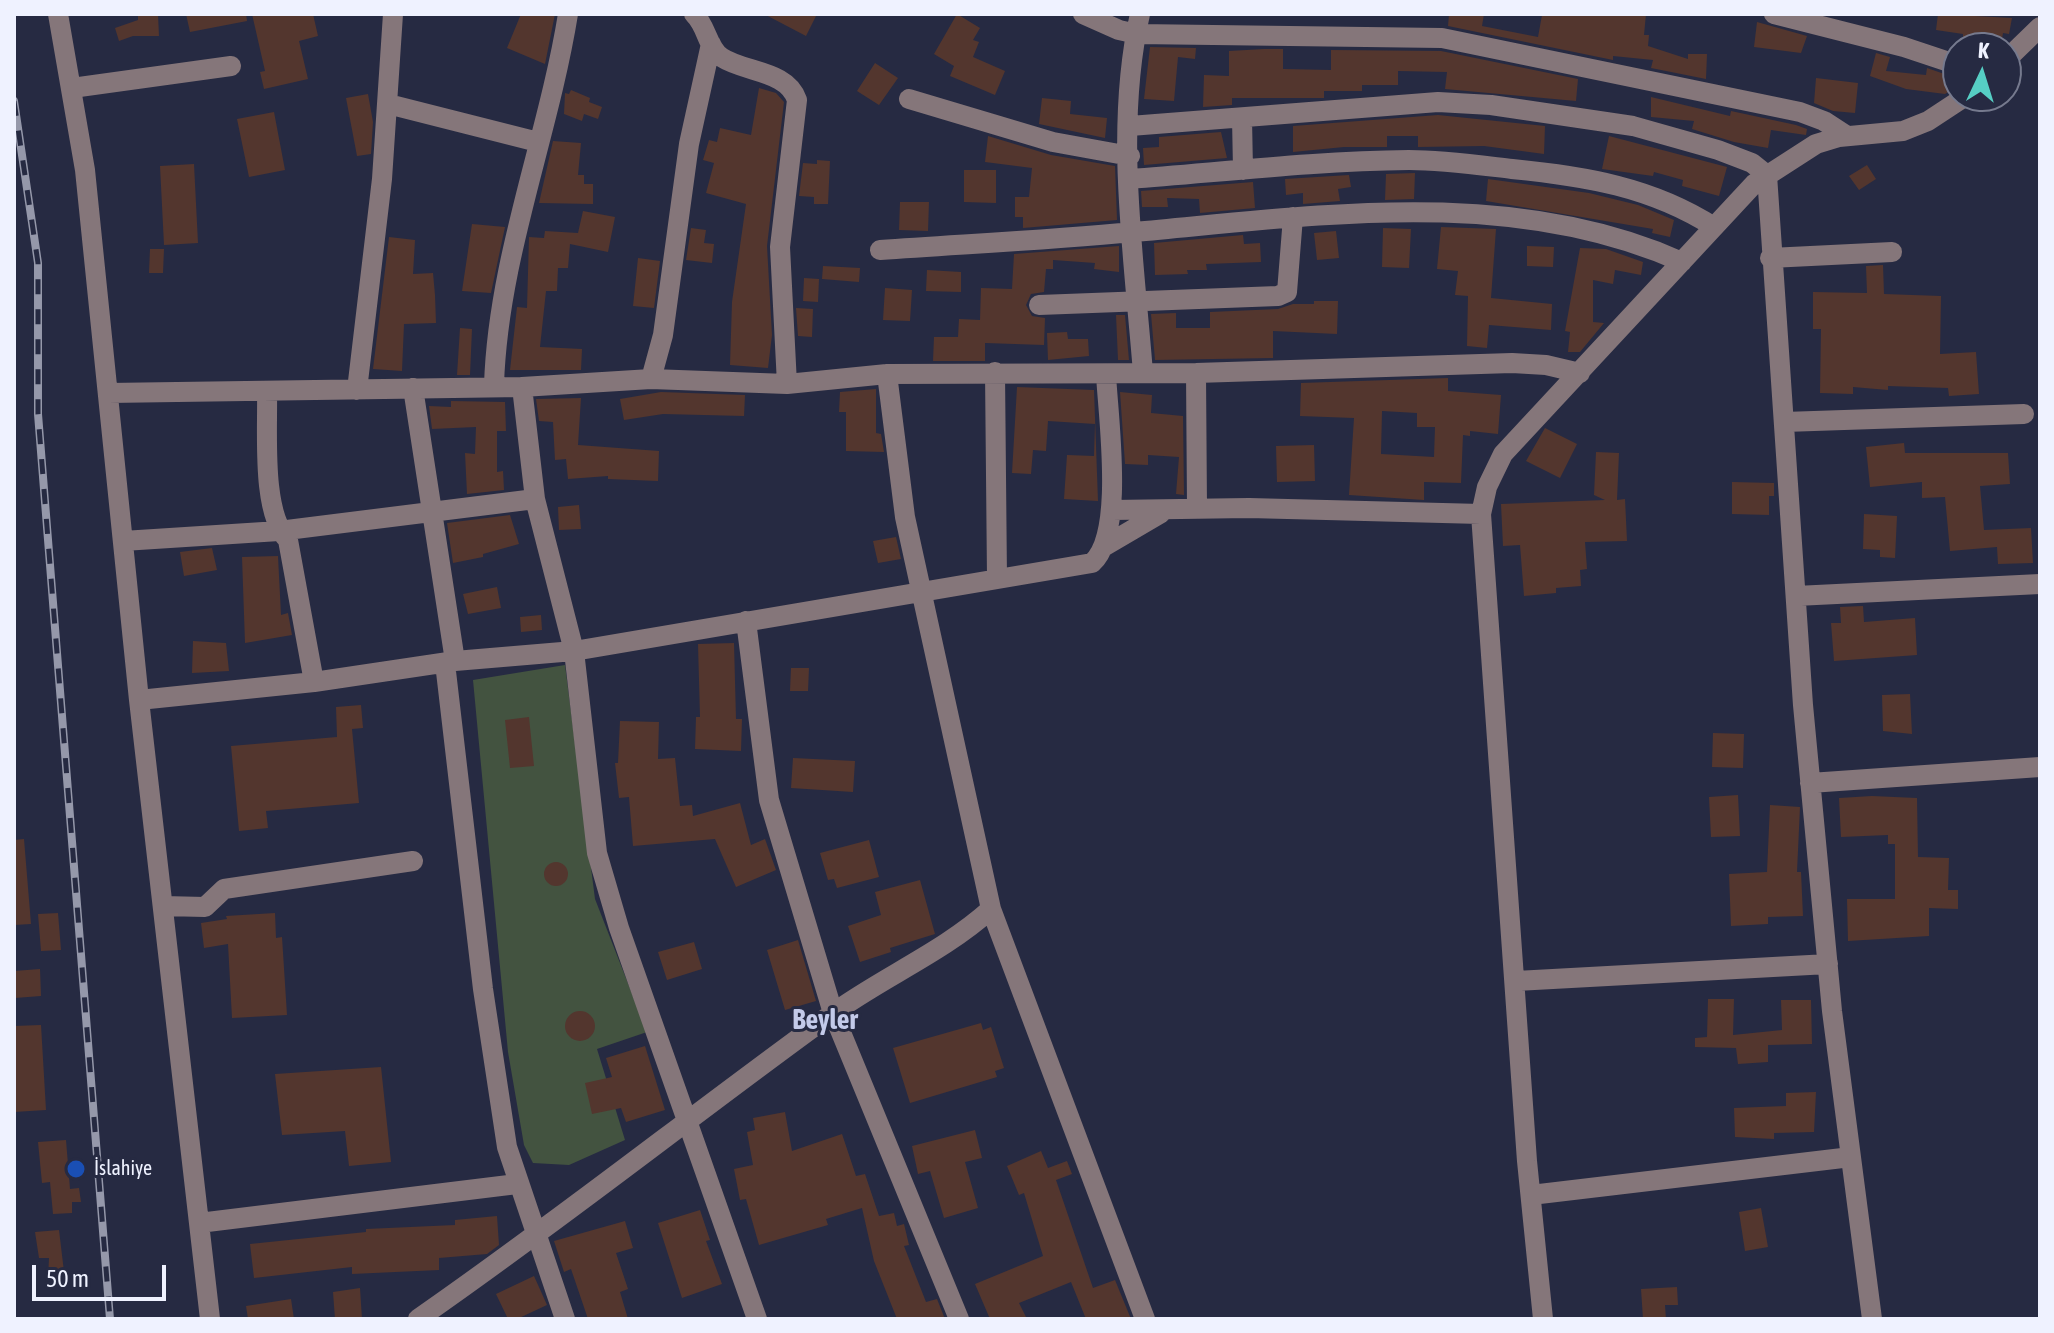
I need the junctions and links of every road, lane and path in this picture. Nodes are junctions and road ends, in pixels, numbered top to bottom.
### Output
1 (58, 14) edge
2 (393, 14) edge
3 (568, 14) edge
4 (694, 14) edge
5 (1083, 14) edge
6 (1774, 14) edge
7 (1139, 24) edge
8 (2040, 27) edge
9 (711, 44) junction
10 (2022, 44) edge
11 (1942, 61) edge
12 (231, 66) dead end
13 (72, 88) junction
14 (909, 99) dead end
15 (388, 104) junction
16 (1943, 112) edge
17 (1242, 118) junction
18 (1130, 126) junction
19 (1847, 136) junction
20 (538, 142) junction
21 (1130, 156) junction
22 (1243, 170) junction
23 (1767, 175) junction
24 (1130, 179) junction
25 (1293, 217) junction
26 (1714, 227) junction
27 (1133, 232) junction
28 (880, 250) dead end
29 (1892, 252) dead end
30 (1770, 258) junction
31 (1682, 262) junction
32 (1138, 302) junction
33 (1039, 305) dead end
34 (995, 372) junction
35 (1143, 373) junction
36 (1196, 373) junction
37 (1580, 373) junction
38 (887, 374) junction
39 (1106, 374) junction
40 (651, 379) junction
41 (787, 384) junction
42 (494, 385) junction
43 (522, 387) junction
44 (413, 388) junction
45 (357, 390) junction
46 (108, 393) junction
47 (267, 393) junction
48 (2024, 414) dead end
49 (1784, 422) junction
50 (535, 499) junction
51 (1172, 508) junction
52 (1197, 508) junction
53 (1112, 510) junction
54 (431, 512) junction
55 (1481, 514) junction
56 (279, 531) junction
57 (123, 541) junction
58 (1103, 547) junction
59 (997, 579) junction
60 (2040, 584) edge
61 (922, 592) junction
62 (1796, 596) junction
63 (746, 621) junction
64 (574, 651) junction
65 (450, 662) junction
66 (314, 682) junction
67 (139, 700) junction
68 (2040, 767) edge
69 (1810, 783) junction
70 (413, 861) dead end
71 (163, 906) junction
72 (991, 909) junction
73 (1828, 964) junction
74 (1516, 981) junction
75 (833, 1013) junction
76 (686, 1121) junction
77 (1851, 1157) junction
78 (517, 1184) junction
79 (1531, 1195) junction
80 (199, 1223) junction
81 (537, 1235) junction
82 (210, 1319) edge
83 (418, 1319) edge
84 (565, 1319) edge
85 (757, 1319) edge
86 (959, 1319) edge
87 (1145, 1319) edge
88 (1543, 1319) edge
89 (1872, 1319) edge

1 - 13 street
2 - 15 street
3 - 20 street
4 - 9 street
5 - 7 street
6 - 11 street
7 - 18 street
7 - 19 street
8 - 10 street
9 - 40 street
9 - 41 street
12 - 13 street
13 - 46 street
14 - 21 street
15 - 20 street
15 - 45 street
16 - 19 street
17 - 18 street
17 - 22 street
17 - 23 street
18 - 21 street
19 - 23 street
20 - 42 street
21 - 24 street
22 - 24 street
22 - 26 street
23 - 26 street
23 - 30 street
24 - 27 street
25 - 27 street
25 - 31 street
25 - 32 street
26 - 31 street
27 - 28 street
27 - 32 street
29 - 30 street
30 - 49 street
31 - 37 street
32 - 33 street
32 - 35 street
34 - 38 street
34 - 39 street
34 - 59 street
35 - 36 street
35 - 39 street
36 - 37 street
36 - 52 street
37 - 55 street
38 - 41 street
38 - 61 street
39 - 53 street
40 - 41 street
40 - 43 street
42 - 43 street
42 - 44 street
43 - 50 street
44 - 45 street
44 - 54 street
45 - 47 street
46 - 47 street
46 - 57 street
47 - 56 street
48 - 49 street
49 - 62 street
50 - 54 street
50 - 64 street
51 - 52 street
51 - 53 street
51 - 58 street
52 - 55 street
53 - 58 street
54 - 56 street
54 - 65 street
55 - 74 street
56 - 57 street
56 - 66 street
57 - 67 street
58 - 59 street
59 - 61 street
60 - 62 street
61 - 63 street
61 - 72 street
62 - 69 street
63 - 64 street
63 - 75 street
64 - 65 street
64 - 76 street
65 - 66 street
65 - 78 street
66 - 67 street
67 - 71 street
68 - 69 street
69 - 73 street
70 - 71 street
71 - 80 street
72 - 75 street
72 - 87 street
73 - 74 street
73 - 77 street
74 - 79 street
75 - 76 street
75 - 86 street
76 - 81 street
76 - 85 street
77 - 79 street
77 - 89 street
78 - 80 street
78 - 81 street
79 - 88 street
80 - 82 street
81 - 83 street
81 - 84 street

